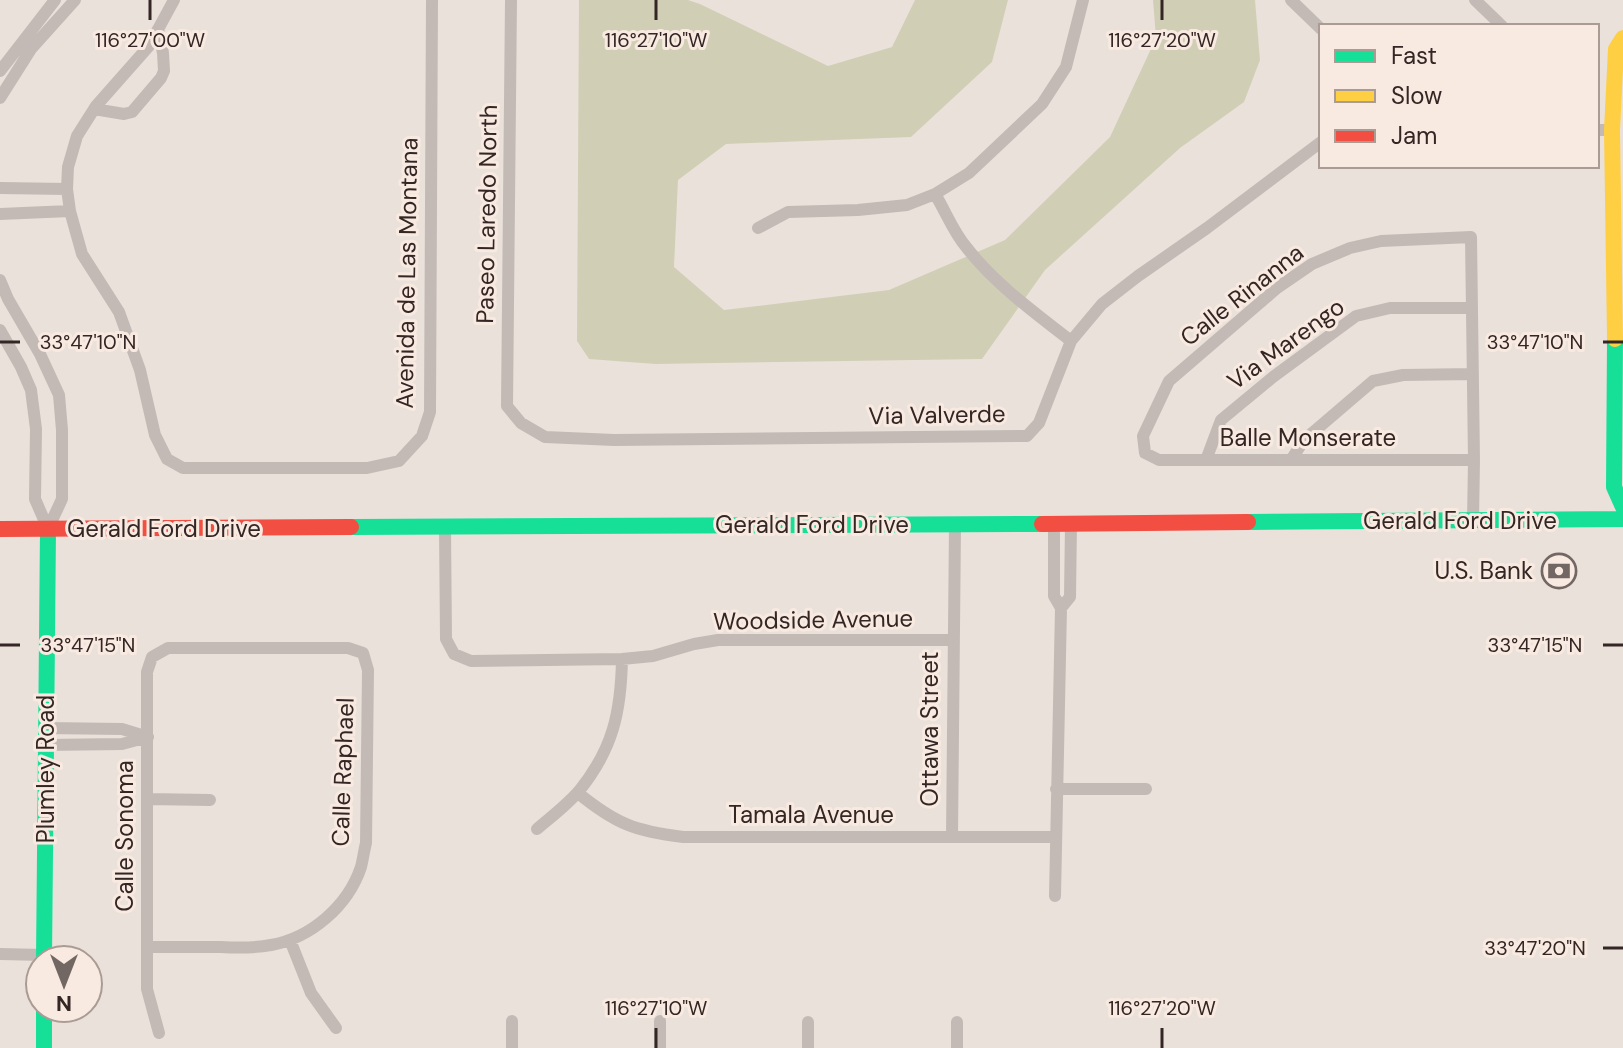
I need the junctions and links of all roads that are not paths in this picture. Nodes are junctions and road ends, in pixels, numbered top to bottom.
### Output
1 (55, 0) edge
2 (75, 0) edge
3 (174, 0) edge
4 (432, 0) edge
5 (511, 0) edge
6 (1083, 0) edge
7 (1291, 0) edge
8 (1475, 0) edge
9 (1500, 24) edge
10 (1319, 27) edge
11 (158, 29) junction
12 (1623, 38) edge
13 (0, 71) edge
14 (0, 98) edge
15 (94, 109) junction
16 (1609, 142) edge
17 (1319, 143) edge
18 (0, 188) edge
19 (67, 189) junction
20 (935, 194) junction
21 (70, 211) junction
22 (0, 214) edge
23 (758, 228) dead end
24 (0, 280) edge
25 (1471, 308) junction
26 (0, 330) edge
27 (1071, 341) junction
28 (1473, 374) junction
29 (521, 423) joint
30 (1145, 453) joint
31 (1206, 460) junction
32 (1291, 460) junction
33 (1474, 460) junction
34 (1623, 507) edge
35 (1623, 519) edge
36 (1473, 521) junction
37 (1063, 524) junction
38 (955, 525) junction
39 (445, 527) junction
40 (0, 529) edge
41 (48, 529) junction
42 (1053, 585) junction
43 (1070, 585) junction
44 (1061, 608) junction
45 (953, 640) junction
46 (168, 648) joint
47 (622, 659) junction
48 (46, 737) junction
49 (148, 737) junction
50 (1056, 789) junction
51 (1146, 789) dead end
52 (578, 793) junction
53 (147, 799) junction
54 (210, 800) dead end
55 (537, 829) dead end
56 (952, 837) junction
57 (1055, 837) junction
58 (1055, 896) dead end
59 (290, 940) junction
60 (44, 944) edge
61 (147, 947) junction
62 (0, 954) edge
63 (24, 956) edge
64 (512, 1021) dead end
65 (660, 1021) dead end
66 (808, 1022) dead end
67 (957, 1022) dead end
68 (44, 1024) edge
69 (336, 1028) dead end
70 (159, 1033) dead end
71 (44, 1048) edge
72 (512, 1048) edge
73 (660, 1048) edge
74 (808, 1048) edge
75 (957, 1048) edge

1 - 13 street
2 - 14 street
3 - 11 street, Avenida de Las Montana
4 - 21 street, Avenida de Las Montana
5 - 29 street, Paseo Laredo North
6 - 20 street
7 - 10 street
8 - 9 street
11 - 15 street, Avenida de Las Montana
11 - 15 street
12 - 16 main road
15 - 19 street, Avenida de Las Montana
16 - 34 main road
17 - 27 street, Via Valverde
18 - 19 street
19 - 21 street, Avenida de Las Montana
20 - 23 street
20 - 27 street
21 - 22 street
24 - 41 street
25 - 28 street
25 - 30 street, Calle Rinanna
25 - 31 street, Via Marengo
26 - 41 street
27 - 29 street, Via Valverde
28 - 32 street
28 - 33 street
30 - 31 street, Balle Monserate
31 - 32 street, Balle Monserate
32 - 33 street, Balle Monserate
33 - 36 street
35 - 36 main road, Gerald Ford Drive
36 - 37 main road, Gerald Ford Drive
37 - 38 main road, Gerald Ford Drive
37 - 42 street
37 - 43 street
38 - 39 main road, Gerald Ford Drive
38 - 45 street, Ottawa Street
39 - 41 main road, Gerald Ford Drive
39 - 47 street, Woodside Avenue
40 - 41 main road, Gerald Ford Drive
41 - 48 main road, Plumley Road
42 - 43 street
42 - 44 street
43 - 44 street
44 - 50 street
45 - 47 street, Woodside Avenue
45 - 56 street, Ottawa Street
46 - 49 street, Calle Sonoma
46 - 59 street, Calle Raphael
47 - 52 street
48 - 49 street
48 - 60 main road, Plumley Road
49 - 53 street, Calle Sonoma
50 - 51 street
50 - 57 street
52 - 55 street
52 - 56 street, Tamala Avenue
53 - 54 street
53 - 61 street, Calle Sonoma
56 - 57 street, Tamala Avenue
57 - 58 street
59 - 61 street, Calle Raphael
59 - 69 street
61 - 70 street, Calle Sonoma
62 - 63 street
64 - 72 street
65 - 73 street
66 - 74 street
67 - 75 street
68 - 71 main road

